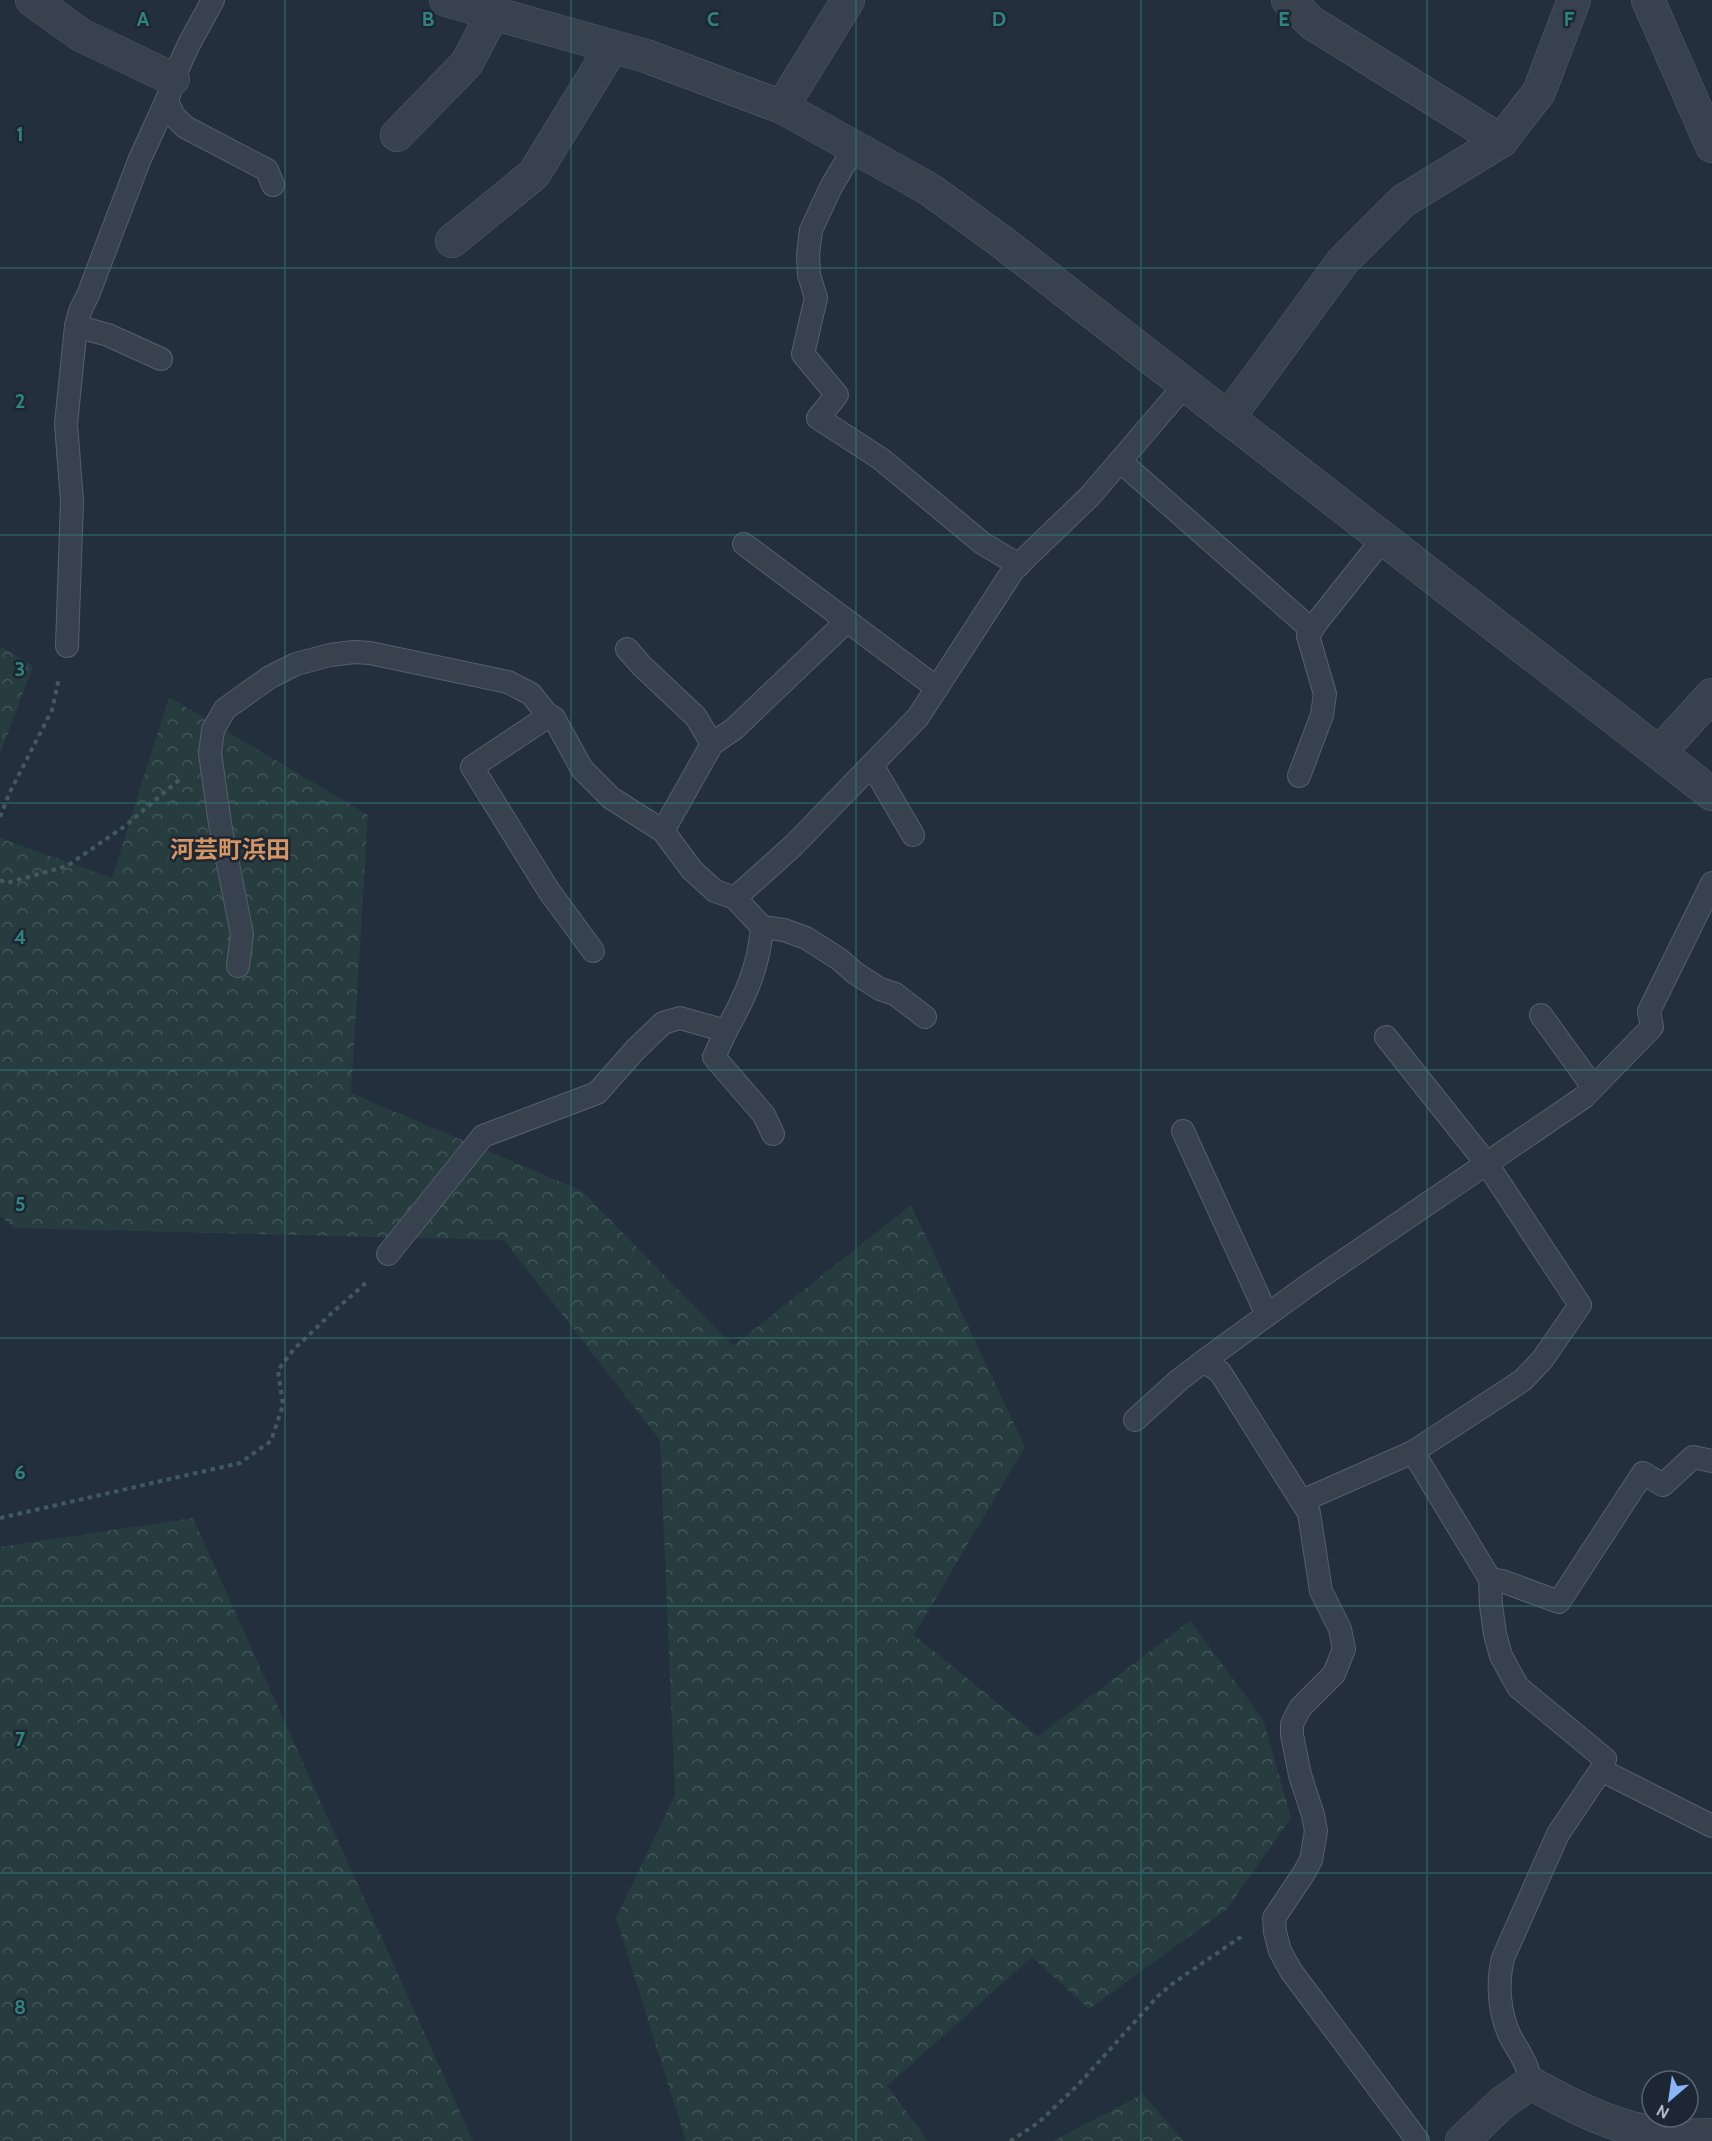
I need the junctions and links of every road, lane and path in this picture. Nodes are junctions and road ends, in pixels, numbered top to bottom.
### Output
1 (33, 0) edge
2 (213, 0) edge
3 (446, 0) edge
4 (848, 0) edge
5 (1288, 0) edge
6 (1574, 0) edge
7 (1648, 0) edge
8 (493, 13) junction
9 (612, 47) junction
10 (170, 90) junction
11 (782, 107) junction
12 (397, 135) dead end
13 (1501, 141) junction
14 (1712, 146) edge
15 (854, 148) junction
16 (273, 185) dead end
17 (452, 241) dead end
18 (76, 326) junction
19 (161, 359) dead end
20 (1185, 385) junction
21 (1228, 418) junction
22 (1120, 461) junction
23 (1383, 538) junction
24 (744, 544) dead end
25 (1018, 565) junction
26 (847, 621) junction
27 (1312, 630) junction
28 (66, 646) joint
29 (627, 649) dead end
30 (937, 688) junction
31 (1712, 695) edge
32 (547, 714) junction
33 (712, 744) junction
34 (1660, 752) junction
35 (210, 753) junction
36 (872, 765) junction
37 (1299, 776) dead end
38 (1712, 794) edge
39 (0, 817) edge
40 (663, 831) junction
41 (913, 835) dead end
42 (0, 880) edge
43 (1712, 883) edge
44 (735, 898) junction
45 (762, 927) junction
46 (593, 951) dead end
47 (238, 966) dead end
48 (1541, 1015) dead end
49 (925, 1017) dead end
50 (726, 1031) junction
51 (1386, 1037) dead end
52 (1593, 1087) junction
53 (1183, 1131) dead end
54 (773, 1134) dead end
55 (1487, 1164) junction
56 (388, 1254) joint
57 (1267, 1315) junction
58 (1204, 1361) junction
59 (1135, 1420) dead end
60 (1413, 1452) junction
61 (1712, 1461) edge
62 (1302, 1501) junction
63 (0, 1518) edge
64 (1490, 1580) junction
65 (1601, 1770) junction
66 (1712, 1826) edge
67 (1274, 1918) junction
68 (1530, 2083) junction
69 (1712, 2135) edge
70 (1010, 2141) edge
71 (1418, 2141) edge
72 (1462, 2141) edge

1 - 10 street
2 - 10 lane
3 - 8 street
4 - 11 street
5 - 13 street
6 - 13 street
7 - 14 street
8 - 9 street
8 - 12 street
9 - 11 street
9 - 17 street
10 - 16 lane
10 - 18 lane
11 - 15 street
13 - 21 street
15 - 20 street
15 - 25 lane
18 - 19 lane
18 - 28 lane
20 - 21 street
20 - 22 lane
21 - 23 street
22 - 25 lane
22 - 27 lane
23 - 27 lane
23 - 34 street
24 - 26 lane
25 - 30 lane
26 - 30 lane
26 - 33 lane
27 - 37 lane
28 - 39 path
29 - 33 lane
30 - 36 lane
31 - 34 street
32 - 35 lane
32 - 40 lane
32 - 46 lane
33 - 40 lane
34 - 38 street
35 - 42 path
35 - 47 lane
36 - 41 lane
36 - 44 lane
40 - 44 lane
43 - 52 lane
44 - 45 lane
45 - 49 lane
45 - 50 lane
48 - 52 lane
50 - 54 lane
50 - 56 lane
51 - 55 lane
52 - 55 lane
53 - 57 lane
55 - 57 lane
55 - 60 lane
56 - 63 path
57 - 58 lane
58 - 59 lane
58 - 62 lane
60 - 62 lane
60 - 64 lane
61 - 64 lane
62 - 67 lane
64 - 65 lane
65 - 66 lane
65 - 68 lane
67 - 70 path
67 - 71 lane
68 - 69 street
68 - 72 street

